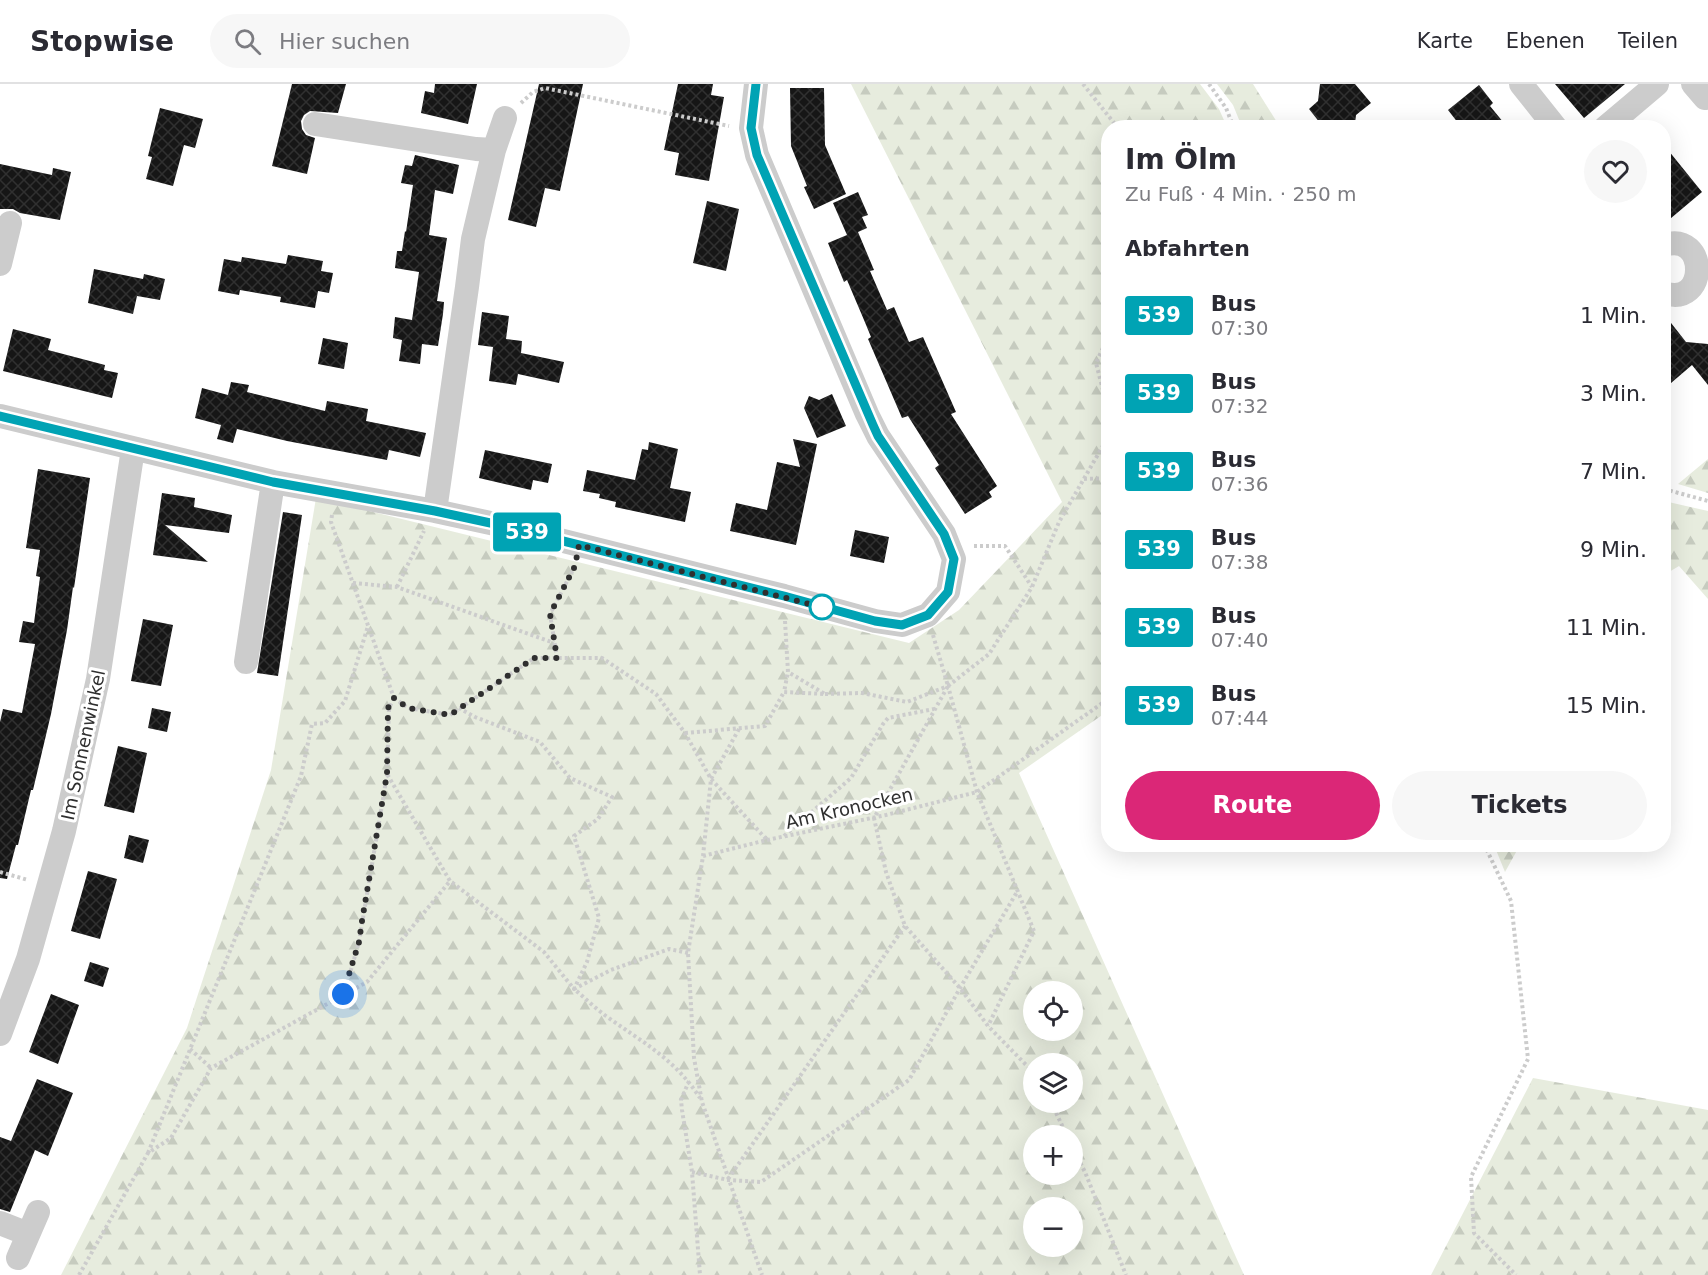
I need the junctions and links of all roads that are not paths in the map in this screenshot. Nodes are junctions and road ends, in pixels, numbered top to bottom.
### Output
1 (756, 84) edge
2 (1521, 84) edge
3 (1657, 84) edge
4 (505, 118) road end
5 (1550, 120) edge
6 (1614, 120) edge
7 (315, 124) dead end
8 (494, 150) junction
9 (10, 223) dead end
10 (1671, 244) edge
11 (1700, 245) edge
12 (0, 264) edge
13 (1671, 294) edge
14 (0, 416) edge
15 (133, 449) junction
16 (273, 482) junction
17 (435, 511) junction
18 (246, 662) dead end
19 (0, 1034) edge
20 (38, 1212) dead end
21 (0, 1223) edge
22 (28, 1234) junction
23 (18, 1258) dead end

1 - 17 street
2 - 5 street
3 - 6 street
4 - 8 street
7 - 8 street
8 - 17 street
9 - 12 street
10 - 11 street
11 - 13 street
14 - 15 street
15 - 16 street
15 - 19 street, Im Sonnenwinkel
16 - 17 street
16 - 18 street
20 - 22 street
21 - 22 street
22 - 23 street

